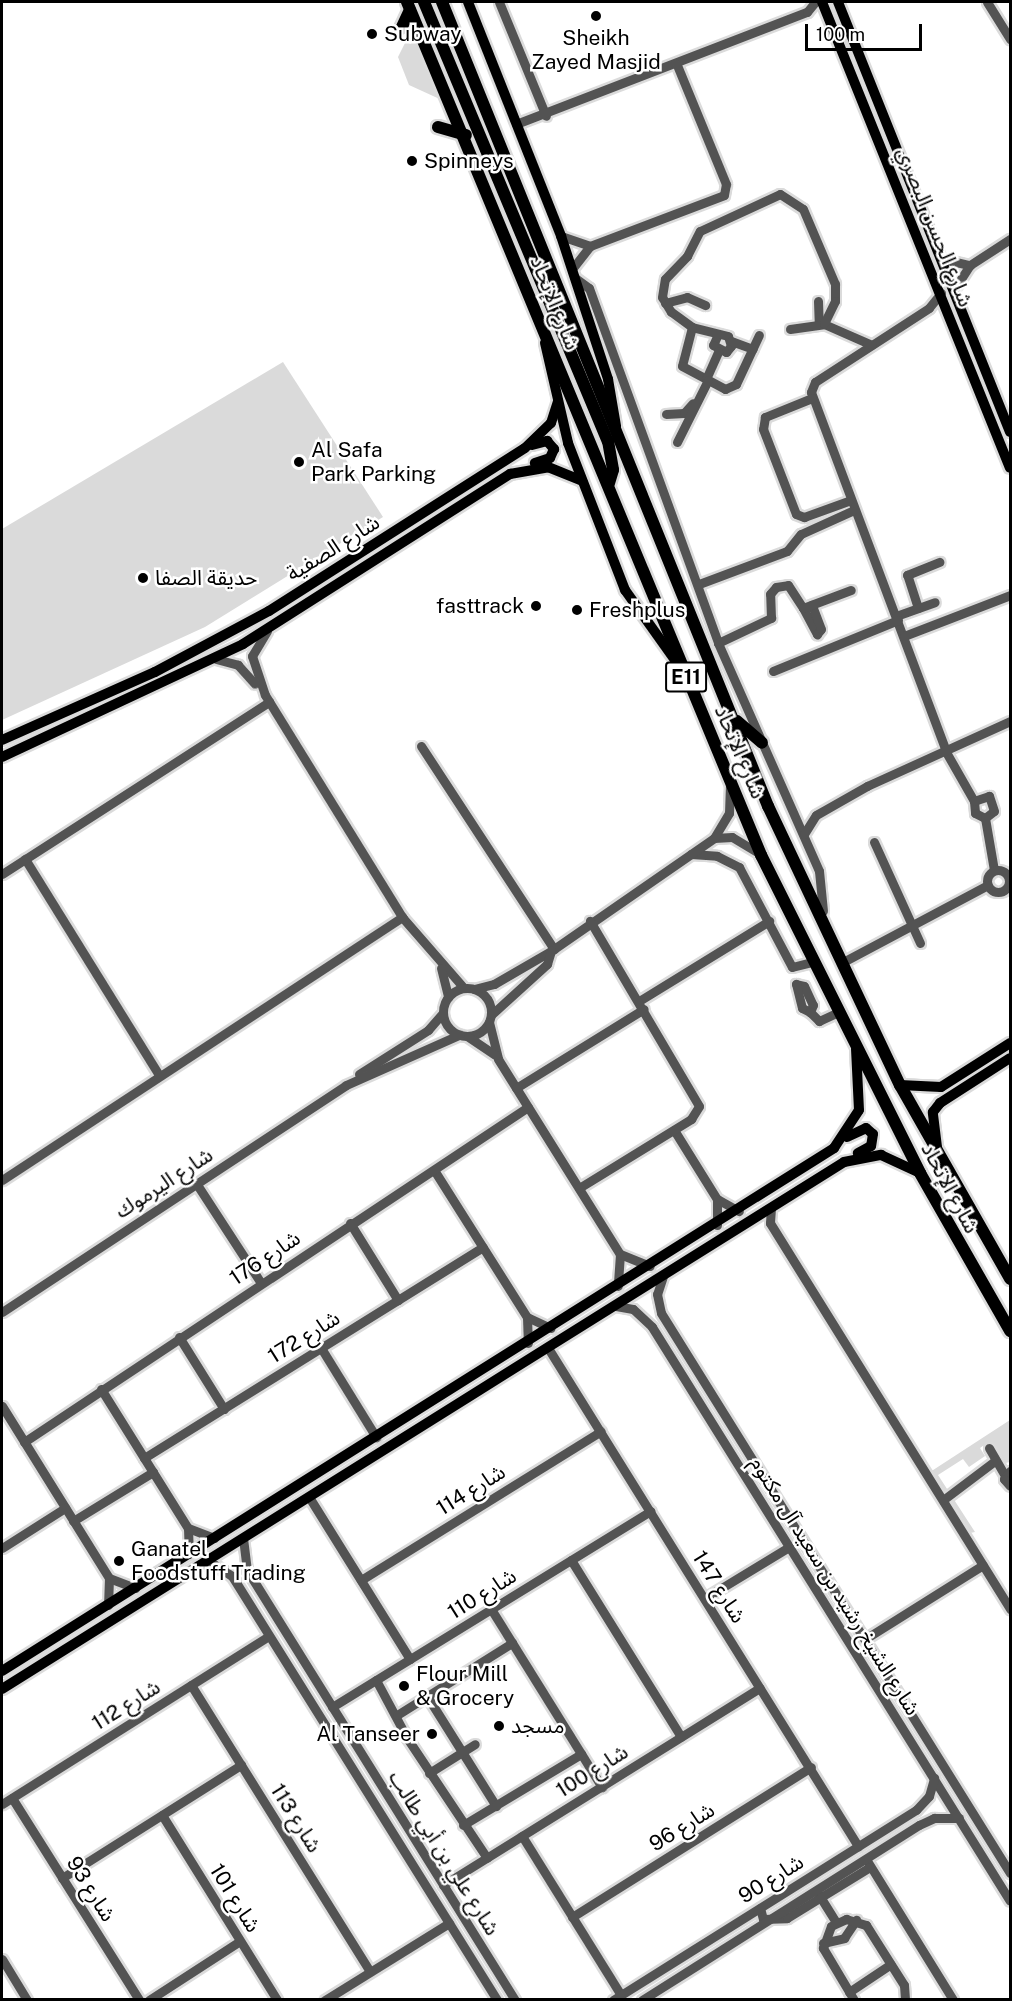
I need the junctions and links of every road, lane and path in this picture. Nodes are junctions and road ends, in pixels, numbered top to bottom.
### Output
1 (424, 2) edge
2 (442, 2) edge
3 (468, 2) edge
4 (499, 2) edge
5 (815, 2) edge
6 (822, 2) edge
7 (838, 2) edge
8 (987, 2) edge
9 (409, 6) edge
10 (807, 12) junction
11 (828, 18) junction
12 (401, 29) dead end
13 (1011, 39) edge
14 (677, 65) junction
15 (546, 116) junction
16 (516, 124) junction
17 (438, 127) dead end
18 (466, 135) junction
19 (561, 236) junction
20 (1011, 239) edge
21 (590, 246) junction
22 (943, 259) junction
23 (970, 265) junction
24 (574, 273) junction
25 (955, 288) junction
26 (940, 293) junction
27 (818, 301) dead end
28 (665, 303) junction
29 (705, 305) dead end
30 (923, 312) junction
31 (949, 313) junction
32 (821, 324) junction
33 (692, 327) junction
34 (544, 328) junction
35 (790, 329) dead end
36 (718, 334) junction
37 (759, 335) dead end
38 (731, 341) junction
39 (872, 345) junction
40 (753, 349) junction
41 (718, 352) junction
42 (706, 379) junction
43 (812, 398) junction
44 (558, 401) junction
45 (690, 412) junction
46 (666, 414) dead end
47 (992, 420) junction
48 (616, 430) junction
49 (1011, 432) edge
50 (677, 442) dead end
51 (1011, 444) edge
52 (525, 448) junction
53 (1010, 462) edge
54 (521, 469) junction
55 (582, 482) junction
56 (609, 483) junction
57 (848, 501) junction
58 (852, 511) junction
59 (940, 561) dead end
60 (699, 584) junction
61 (851, 590) dead end
62 (1011, 595) edge
63 (935, 602) dead end
64 (918, 608) junction
65 (897, 618) junction
66 (268, 630) junction
67 (904, 636) junction
68 (718, 643) junction
69 (216, 659) junction
70 (773, 671) dead end
71 (685, 675) junction
72 (721, 697) junction
73 (267, 699) junction
74 (1011, 721) edge
75 (2, 740) edge
76 (762, 744) junction
77 (421, 746) dead end
78 (946, 752) junction
79 (2, 757) edge
80 (731, 774) junction
81 (974, 801) junction
82 (794, 808) junction
83 (816, 815) junction
84 (985, 818) junction
85 (804, 834) junction
86 (714, 838) junction
87 (874, 842) dead end
88 (692, 855) junction
89 (761, 855) junction
90 (25, 859) junction
91 (994, 870) junction
92 (1009, 873) edge
93 (2, 874) edge
94 (988, 885) junction
95 (1008, 890) edge
96 (402, 917) junction
97 (590, 921) junction
98 (769, 921) junction
99 (913, 927) junction
100 (831, 939) junction
101 (920, 943) dead end
102 (553, 950) junction
103 (812, 962) junction
104 (843, 962) junction
105 (439, 963) junction
106 (794, 969) junction
107 (469, 988) junction
108 (448, 997) junction
109 (641, 1005) junction
110 (443, 1013) junction
111 (836, 1013) junction
112 (490, 1019) junction
113 (463, 1035) junction
114 (1011, 1043) edge
115 (856, 1048) junction
116 (1011, 1058) edge
117 (498, 1059) junction
118 (159, 1075) junction
119 (346, 1085) junction
120 (900, 1085) junction
121 (516, 1088) junction
122 (528, 1107) junction
123 (674, 1130) junction
124 (845, 1138) junction
125 (939, 1156) junction
126 (850, 1159) junction
127 (434, 1170) junction
128 (920, 1173) junction
129 (2, 1180) edge
130 (196, 1183) junction
131 (579, 1188) junction
132 (717, 1199) junction
133 (771, 1208) junction
134 (739, 1211) junction
135 (756, 1218) junction
136 (770, 1223) junction
137 (350, 1224) junction
138 (717, 1225) junction
139 (483, 1247) junction
140 (620, 1254) junction
141 (650, 1266) junction
142 (663, 1276) junction
143 (1011, 1279) edge
144 (261, 1283) junction
145 (618, 1286) junction
146 (398, 1300) junction
147 (616, 1306) junction
148 (2, 1312) edge
149 (527, 1317) junction
150 (551, 1328) junction
151 (670, 1328) junction
152 (1011, 1331) edge
153 (657, 1335) junction
154 (179, 1337) junction
155 (528, 1343) junction
156 (321, 1348) junction
157 (548, 1348) junction
158 (536, 1356) junction
159 (101, 1389) junction
160 (2, 1406) edge
161 (224, 1408) junction
162 (601, 1431) junction
163 (376, 1437) junction
164 (24, 1442) junction
165 (989, 1449) dead end
166 (144, 1458) junction
167 (996, 1460) junction
168 (322, 1471) junction
169 (153, 1472) junction
170 (1008, 1473) edge
171 (330, 1484) junction
172 (1011, 1486) edge
173 (309, 1497) junction
174 (943, 1500) junction
175 (65, 1508) junction
176 (651, 1511) junction
177 (73, 1521) junction
178 (188, 1528) junction
179 (214, 1538) junction
180 (243, 1538) junction
181 (789, 1547) junction
182 (2, 1548) edge
183 (189, 1554) junction
184 (571, 1560) junction
185 (201, 1564) junction
186 (983, 1564) junction
187 (109, 1578) junction
188 (361, 1580) junction
189 (135, 1588) junction
190 (125, 1594) junction
191 (705, 1599) junction
192 (266, 1601) junction
193 (108, 1605) junction
194 (133, 1607) junction
195 (252, 1608) junction
196 (491, 1609) junction
197 (1011, 1609) edge
198 (269, 1636) junction
199 (865, 1639) junction
200 (512, 1643) junction
201 (410, 1659) junction
202 (2, 1671) edge
203 (889, 1678) junction
204 (376, 1680) junction
205 (191, 1685) junction
206 (877, 1687) junction
207 (760, 1688) junction
208 (2, 1689) edge
209 (898, 1691) junction
210 (427, 1696) junction
211 (884, 1699) junction
212 (332, 1707) junction
213 (397, 1715) junction
214 (681, 1737) junction
215 (475, 1744) dead end
216 (462, 1753) junction
217 (581, 1754) junction
218 (241, 1765) junction
219 (811, 1767) junction
220 (429, 1773) junction
221 (934, 1778) junction
222 (602, 1786) junction
223 (385, 1791) junction
224 (12, 1798) junction
225 (372, 1799) junction
226 (2, 1804) edge
227 (496, 1806) junction
228 (398, 1813) junction
229 (162, 1815) junction
230 (958, 1818) junction
231 (384, 1820) junction
232 (463, 1825) junction
233 (892, 1825) junction
234 (522, 1836) junction
235 (899, 1838) junction
236 (858, 1846) junction
237 (487, 1858) junction
238 (868, 1863) junction
239 (1011, 1872) edge
240 (62, 1878) junction
241 (443, 1886) junction
242 (819, 1894) junction
243 (1010, 1901) edge
244 (759, 1908) junction
245 (749, 1914) junction
246 (572, 1917) junction
247 (768, 1920) junction
248 (856, 1920) junction
249 (836, 1922) junction
250 (448, 1923) junction
251 (758, 1926) junction
252 (240, 1941) junction
253 (823, 1943) junction
254 (2, 1959) edge
255 (891, 1964) junction
256 (370, 1971) junction
257 (851, 1996) edge
258 (617, 1997) edge
259 (27, 2000) edge
260 (139, 2000) edge
261 (149, 2000) edge
262 (277, 2000) edge
263 (325, 2000) edge
264 (497, 2000) edge
265 (515, 2000) edge
266 (642, 2000) edge
267 (905, 2000) edge
268 (953, 2000) edge

1 - 56 highway
2 - 48 highway, شارع الإتحاد / E11
3 - 16 main road
4 - 15 street
5 - 10 street
6 - 11 main road, شارع الحسن البصري
7 - 22 main road, شارع الحسن البصري
8 - 13 street
9 - 12 highway
9 - 18 highway, شارع الإتحاد / E11
10 - 11 street
10 - 14 street
11 - 26 main road, شارع الحسن البصري
14 - 15 street
14 - 21 street
15 - 16 street
16 - 19 main road
17 - 18 highway
18 - 34 highway, شارع الإتحاد / E11
19 - 21 street
19 - 24 main road
20 - 23 street
21 - 24 street
22 - 23 street
22 - 25 main road, شارع الحسن البصري
23 - 25 street
24 - 48 main road
24 - 60 street
25 - 49 main road, شارع الحسن البصري
26 - 30 street
26 - 31 main road, شارع الحسن البصري
27 - 32 street
28 - 29 street
28 - 32 street
28 - 33 street
30 - 31 street
30 - 39 street
31 - 47 main road, شارع الحسن البصري
32 - 35 street
32 - 39 street
33 - 36 street
33 - 42 street
34 - 44 main road
34 - 56 highway, شارع الإتحاد / E11
36 - 38 street
36 - 41 street
37 - 40 street
38 - 40 street
38 - 41 street
39 - 43 street
40 - 42 street
41 - 42 street
42 - 45 street
43 - 57 street
43 - 57 street
44 - 52 main road, شارع الصفية
44 - 55 main road
45 - 46 street
45 - 50 street
47 - 51 main road
47 - 53 main road, شارع الحسن البصري
48 - 72 highway, شارع الإتحاد / E11
52 - 54 main road, شارع الصفية
52 - 75 main road, شارع الصفية
54 - 55 main road
54 - 66 main road, شارع الصفية
55 - 71 main road
56 - 71 highway, شارع الإتحاد / E11
57 - 58 street
58 - 60 street
58 - 65 street
59 - 64 street
60 - 68 street
61 - 68 street
62 - 67 street
63 - 64 street
64 - 65 street
65 - 67 street
65 - 70 street
66 - 69 main road, شارع الصفية
66 - 73 street
67 - 78 street
68 - 76 street
69 - 73 street
69 - 79 main road, شارع الصفية
71 - 80 highway, شارع الإتحاد / E11
72 - 76 highway
72 - 100 highway, شارع الإتحاد / E11
73 - 90 street
73 - 96 street
74 - 78 street
76 - 82 street
77 - 102 street
78 - 81 street
78 - 83 street
80 - 86 street
80 - 89 highway, شارع الإتحاد / E11
81 - 84 street
81 - 84 street
82 - 83 street
82 - 85 street
83 - 85 street
84 - 91 street
85 - 100 street
86 - 88 street
86 - 89 street
87 - 99 street
88 - 97 street
88 - 98 street
89 - 103 highway, شارع الإتحاد / E11
90 - 93 street
90 - 118 street
91 - 92 street
91 - 94 street
92 - 95 street
94 - 95 street
94 - 99 street
96 - 105 street
96 - 118 street
97 - 102 street
97 - 109 street
98 - 106 street
98 - 109 street
99 - 101 street
99 - 104 street
100 - 104 highway, شارع الإتحاد / E11
102 - 107 street
102 - 112 street
103 - 106 street
103 - 111 highway, شارع الإتحاد / E11
104 - 120 highway, شارع الإتحاد / E11
105 - 107 street
105 - 108 street
106 - 111 street
107 - 108 street
107 - 112 street
108 - 110 street
109 - 121 street
109 - 123 street
110 - 113 street
110 - 119 street, شارع اليرموك
111 - 115 highway, شارع الإتحاد / E11
112 - 113 street
112 - 117 street
113 - 117 street
113 - 119 street, شارع اليرموك
114 - 120 main road
115 - 124 main road
115 - 128 highway, شارع الإتحاد / E11
116 - 125 main road
117 - 121 street
118 - 129 street
119 - 130 street, شارع اليرموك
120 - 125 highway, شارع الإتحاد / E11
121 - 122 street
122 - 127 street, شارع 176
122 - 131 street
123 - 131 street
123 - 132 street
124 - 126 main road
124 - 134 main road
125 - 143 highway, شارع الإتحاد / E11
126 - 128 main road
126 - 133 main road
127 - 137 street, شارع 176
127 - 139 street
128 - 152 highway, شارع الإتحاد / E11
130 - 144 street
130 - 148 street, شارع اليرموك
131 - 140 street
132 - 134 street
132 - 138 street
133 - 135 main road
133 - 136 street
134 - 138 main road
135 - 136 street
135 - 142 main road
136 - 174 street
137 - 144 street, شارع 176
137 - 146 street
138 - 141 main road
139 - 146 street, شارع 172
139 - 149 street
140 - 141 street
140 - 145 street
141 - 145 main road
142 - 147 main road
142 - 151 street, شارع الشيخ رشيد بن سعيد آل مكتوم
144 - 154 street, شارع 176
145 - 150 main road
146 - 156 street, شارع 172
147 - 153 street, شارع الشيخ رشيد بن سعيد آل مكتوم
147 - 157 main road
149 - 150 street
149 - 155 street
150 - 155 main road
151 - 153 street
151 - 199 street, شارع الشيخ رشيد بن سعيد آل مكتوم
153 - 181 street, شارع الشيخ رشيد بن سعيد آل مكتوم
154 - 159 street, شارع 176
154 - 161 street
155 - 158 main road
155 - 163 main road
156 - 161 street, شارع 172
156 - 163 street
157 - 158 main road
157 - 162 street, شارع 147
158 - 171 main road
159 - 164 street, شارع 176
159 - 166 street
160 - 164 street
161 - 166 street, شارع 172
162 - 176 street, شارع 147
162 - 188 street, شارع 114
163 - 168 main road
164 - 175 street
165 - 167 street
166 - 169 street
167 - 170 street
167 - 174 street
168 - 171 main road
168 - 179 main road
169 - 177 street
169 - 178 street
170 - 172 street
171 - 173 main road
173 - 180 main road
173 - 188 street
174 - 186 street
175 - 177 street
175 - 182 street
176 - 184 street, شارع 110
176 - 191 street, شارع 147
177 - 187 street
178 - 179 street
178 - 183 street
179 - 183 main road
180 - 185 main road
180 - 192 street, شارع علي بن أبي طالب
181 - 191 street
181 - 206 street, شارع الشيخ رشيد بن سعيد آل مكتوم
183 - 189 main road
184 - 196 street, شارع 110
184 - 214 street
185 - 194 main road
185 - 195 street, شارع علي بن أبي طالب
186 - 197 street
186 - 199 street
187 - 189 street
187 - 193 street
188 - 201 street
189 - 190 main road
190 - 193 main road
190 - 194 main road
191 - 207 street, شارع 147
192 - 195 street
192 - 212 street, شارع علي بن أبي طالب
193 - 202 main road
194 - 208 main road
195 - 198 street, شارع علي بن أبي طالب
196 - 200 street
196 - 201 street, شارع 110
198 - 205 street, شارع 112
198 - 225 street, شارع علي بن أبي طالب
199 - 203 street, شارع الشيخ رشيد بن سعيد آل مكتوم
200 - 210 street
200 - 217 street
201 - 204 street, شارع 110
203 - 206 street
203 - 209 street, شارع الشيخ رشيد بن سعيد آل مكتوم
204 - 212 street, شارع 110
204 - 213 street
205 - 218 street, شارع 113
205 - 224 street, شارع 112
206 - 211 street, شارع الشيخ رشيد بن سعيد آل مكتوم
207 - 214 street, شارع 100
207 - 219 street, شارع 147
209 - 211 street
209 - 239 street, شارع الشيخ رشيد بن سعيد آل مكتوم
210 - 213 street
210 - 216 street
211 - 221 street, شارع الشيخ رشيد بن سعيد آل مكتوم
212 - 223 street, شارع علي بن أبي طالب
213 - 220 street
214 - 222 street, شارع 100
215 - 216 street
216 - 220 street
216 - 227 street
217 - 222 street
217 - 227 street
218 - 229 street
218 - 256 street, شارع 113
219 - 236 street, شارع 147
219 - 246 street, شارع 96
220 - 232 street
221 - 230 street, شارع الشيخ رشيد بن سعيد آل مكتوم
221 - 233 street, شارع 90
222 - 234 street, شارع 100
223 - 225 street
223 - 228 street, شارع علي بن أبي طالب
224 - 226 street, شارع 112
224 - 240 street, شارع 93
225 - 231 street, شارع علي بن أبي طالب
227 - 232 street
228 - 231 street
228 - 241 street, شارع علي بن أبي طالب
229 - 240 street
229 - 252 street, شارع 101
230 - 235 street
230 - 243 street, شارع الشيخ رشيد بن سعيد آل مكتوم
231 - 250 street, شارع علي بن أبي طالب
232 - 237 street
233 - 235 street
233 - 236 street, شارع 90
234 - 237 street, شارع 100
234 - 246 street
235 - 238 street
236 - 244 street, شارع 90
237 - 241 street, شارع 100
238 - 242 street, شارع 90
238 - 268 street
240 - 260 street, شارع 93
241 - 265 street, شارع علي بن أبي طالب
242 - 247 street, شارع 90
242 - 249 street
244 - 245 street, شارع 90
244 - 247 street
245 - 251 street
245 - 258 street, شارع 90
246 - 258 street
247 - 251 street, شارع 90
248 - 249 street
248 - 253 street
248 - 255 street
249 - 253 street
250 - 256 street
250 - 264 street, شارع علي بن أبي طالب
251 - 266 street, شارع 90
252 - 261 street
252 - 262 street, شارع 101
253 - 257 street
254 - 259 street
255 - 257 street
255 - 267 street
256 - 263 street

